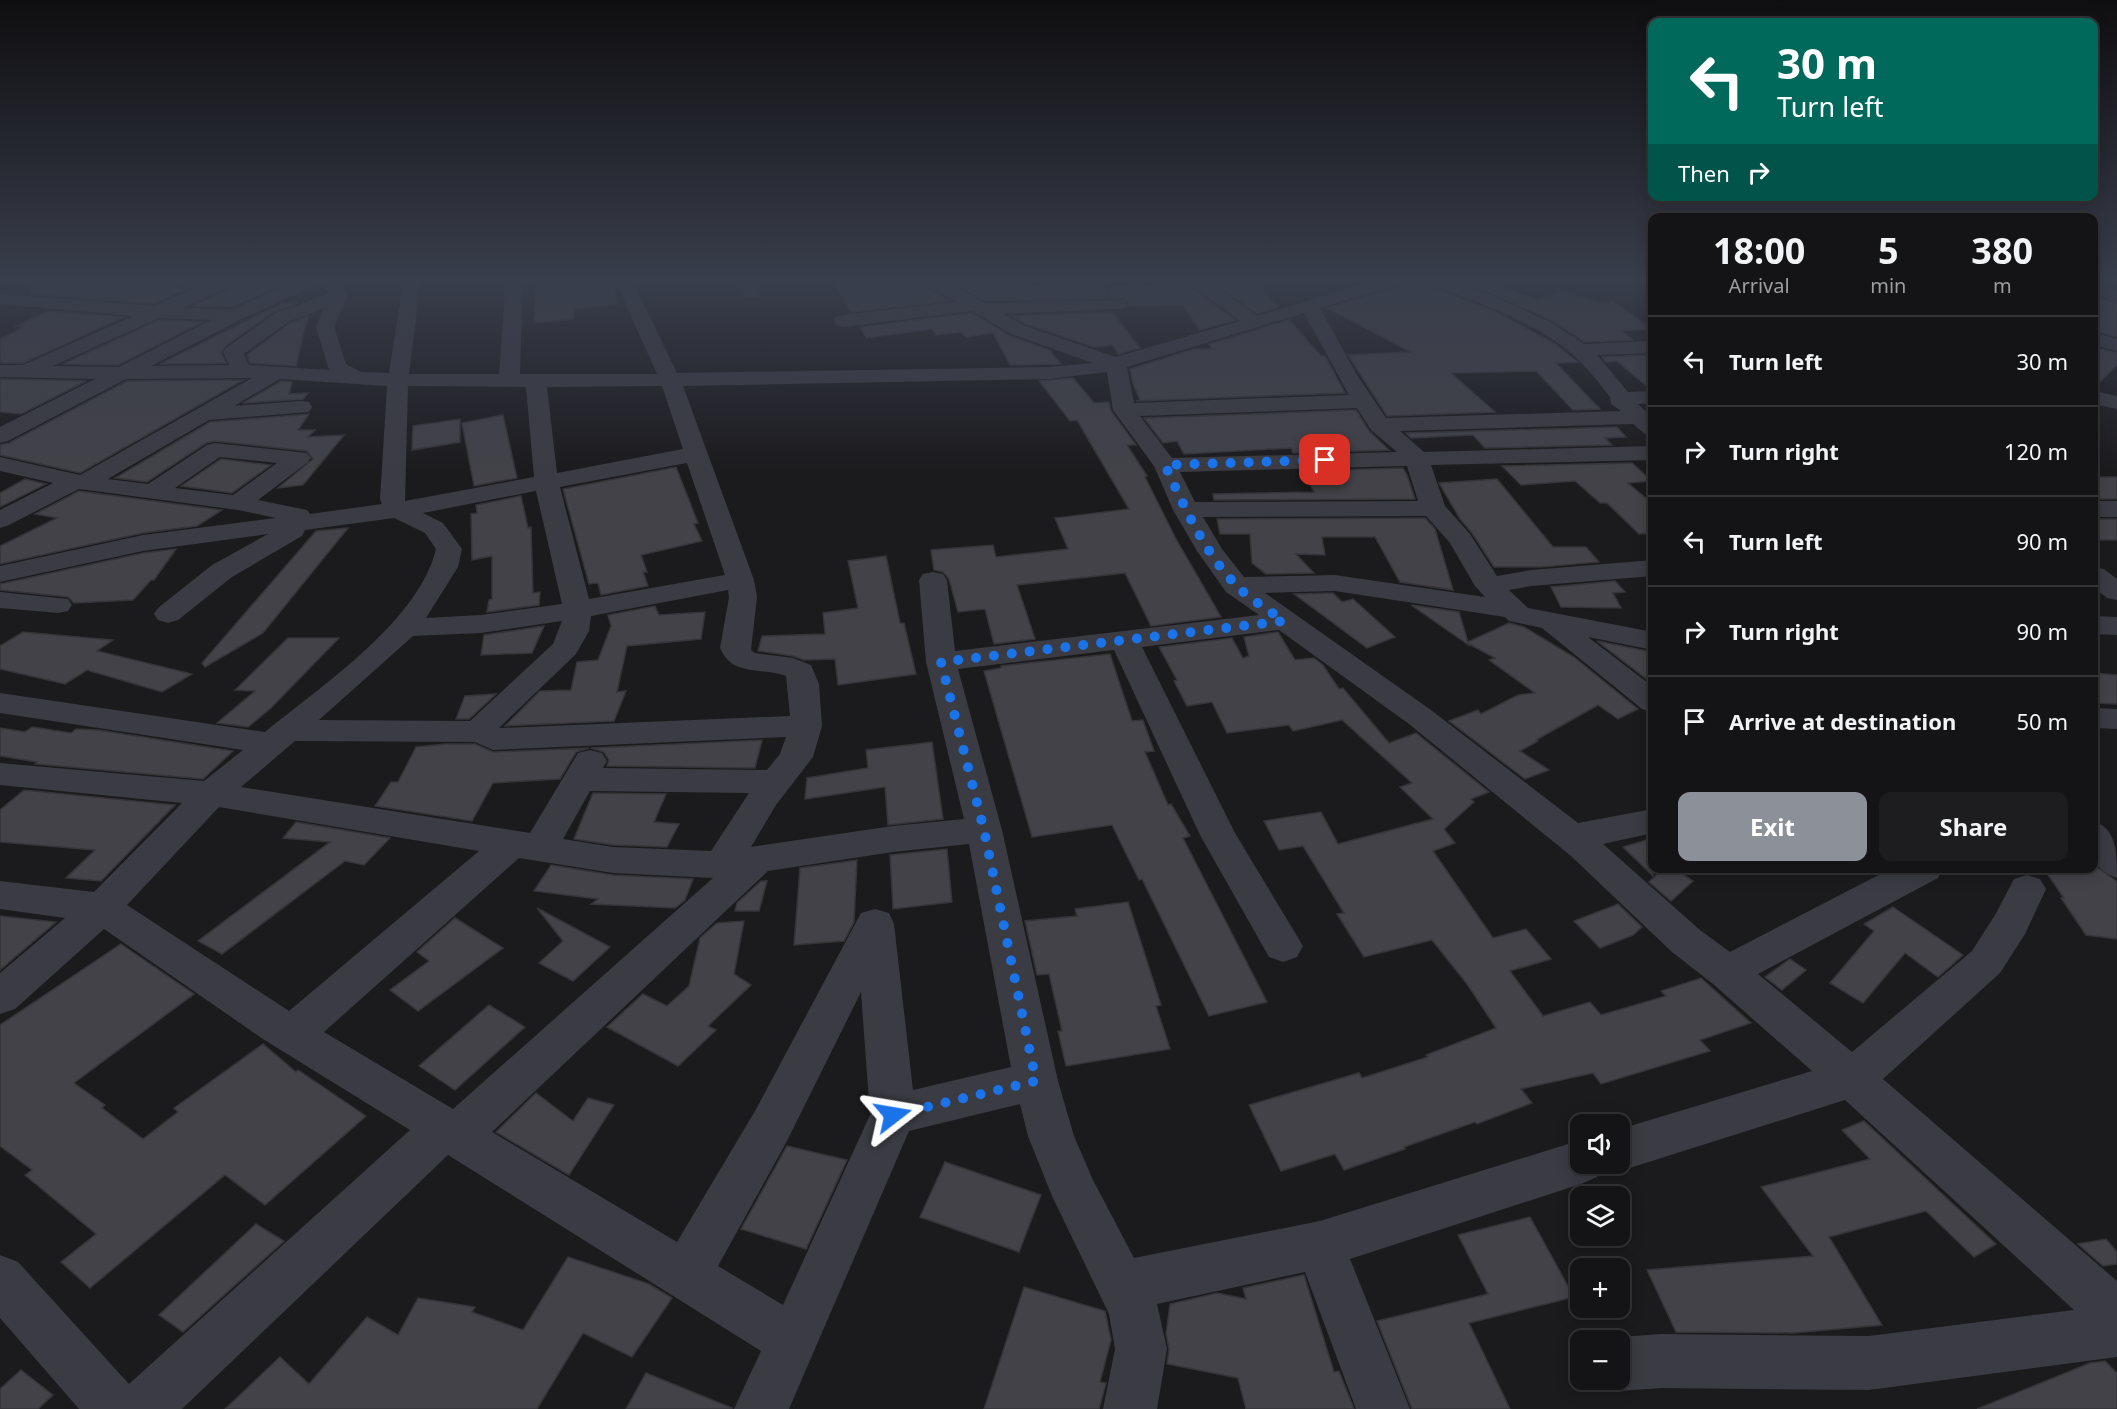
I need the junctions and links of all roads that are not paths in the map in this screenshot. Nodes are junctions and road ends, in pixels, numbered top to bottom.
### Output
1 (84, 344) edge
2 (181, 344) edge
3 (244, 344) edge
4 (330, 344) edge
5 (403, 344) edge
6 (511, 344) edge
7 (653, 344) edge
8 (1058, 344) edge
9 (1180, 344) edge
10 (1330, 344) edge
11 (1568, 344) edge
12 (1648, 347) edge
13 (1578, 350) junction
14 (168, 351) junction
15 (232, 352) junction
16 (1116, 364) junction
17 (0, 370) edge
18 (24, 371) junction
19 (242, 371) junction
20 (121, 374) junction
21 (274, 374) junction
22 (354, 376) junction
23 (509, 379) junction
24 (398, 380) junction
25 (536, 380) junction
26 (670, 380) junction
27 (0, 381) edge
28 (1648, 397) edge
29 (2098, 398) edge
30 (1619, 399) junction
31 (1362, 401) junction
32 (2117, 403) edge
33 (1236, 405) junction
34 (301, 408) dead end
35 (1125, 410) junction
36 (200, 414) junction
37 (1644, 423) edge
38 (1379, 425) junction
39 (1254, 430) dead end
40 (0, 436) edge
41 (1648, 453) edge
42 (696, 454) junction
43 (1416, 457) junction
44 (1165, 465) junction
45 (4, 468) edge
46 (546, 481) junction
47 (80, 482) junction
48 (151, 493) junction
49 (238, 503) junction
50 (1432, 508) junction
51 (2098, 508) edge
52 (2117, 509) edge
53 (397, 510) junction
54 (1186, 510) junction
55 (0, 520) edge
56 (312, 521) junction
57 (1648, 568) edge
58 (0, 574) edge
59 (2098, 578) edge
60 (740, 580) junction
61 (933, 580) dead end
62 (1236, 586) junction
63 (1489, 586) junction
64 (2117, 592) edge
65 (0, 600) edge
66 (58, 605) dead end
67 (578, 610) junction
68 (1513, 610) junction
69 (168, 614) dead end
70 (1284, 621) junction
71 (1549, 621) junction
72 (2098, 625) edge
73 (2117, 626) edge
74 (405, 627) junction
75 (1124, 640) junction
76 (1648, 640) edge
77 (941, 662) junction
78 (1648, 698) edge
79 (0, 704) edge
80 (2098, 718) edge
81 (2117, 719) edge
82 (806, 726) junction
83 (482, 732) junction
84 (605, 734) junction
85 (277, 736) junction
86 (0, 774) edge
87 (580, 779) junction
88 (777, 782) junction
89 (211, 794) junction
90 (1648, 822) edge
91 (984, 830) junction
92 (1572, 837) junction
93 (2098, 839) edge
94 (526, 845) junction
95 (739, 862) junction
96 (2117, 864) edge
97 (1915, 873) edge
98 (2027, 889) dead end
99 (0, 895) edge
100 (102, 908) junction
101 (1283, 946) dead end
102 (1727, 972) junction
103 (0, 997) edge
104 (292, 1034) junction
105 (1852, 1079) junction
106 (1036, 1081) junction
107 (893, 1115) junction
108 (452, 1131) junction
109 (1630, 1147) edge
110 (1570, 1165) edge
111 (1320, 1245) junction
112 (686, 1274) junction
113 (0, 1280) edge
114 (1120, 1286) junction
115 (2117, 1315) edge
116 (2117, 1331) edge
117 (794, 1341) junction
118 (1630, 1363) edge
119 (115, 1409) edge
120 (142, 1409) edge
121 (761, 1409) edge
122 (1130, 1409) edge
123 (1383, 1409) edge

1 - 18 street
2 - 14 street
3 - 15 street
4 - 22 street
5 - 24 street
6 - 23 street
7 - 26 street
8 - 16 street
9 - 16 street
10 - 31 street
11 - 13 street
12 - 13 street
13 - 30 street
14 - 15 street
14 - 20 street
15 - 19 street
16 - 26 street
16 - 35 street
17 - 18 street
18 - 20 street
18 - 27 street
19 - 20 street
19 - 21 street
20 - 40 street
21 - 22 street
21 - 36 street
22 - 24 street
23 - 24 street
23 - 25 street
24 - 53 street
25 - 26 street
25 - 46 street
26 - 42 street
28 - 30 street
29 - 32 street
30 - 37 street
31 - 33 street
31 - 38 street
33 - 35 street
33 - 39 street
34 - 36 street
35 - 44 street
36 - 47 street
37 - 38 street
38 - 43 street
41 - 43 street
42 - 46 street
42 - 60 street
43 - 44 street
43 - 50 street
44 - 54 street
45 - 47 street
46 - 53 street
46 - 67 street
47 - 48 street
47 - 55 street
48 - 49 street
48 - 49 street
49 - 56 street
50 - 54 street
50 - 63 street
51 - 52 street
53 - 56 street
53 - 74 street
54 - 62 street
56 - 58 street
56 - 69 street
57 - 63 street
59 - 64 street
60 - 67 street
60 - 82 street
61 - 77 street
62 - 68 street
62 - 70 street
63 - 68 street
65 - 66 street
67 - 74 street
67 - 83 street
68 - 71 street
70 - 75 street
70 - 92 street
71 - 76 street
71 - 78 street
72 - 73 street
74 - 85 street
75 - 77 street
75 - 101 street
77 - 91 street
79 - 85 street
80 - 81 street
82 - 84 street
82 - 88 street
83 - 84 street
83 - 85 street
84 - 87 street
85 - 89 street
86 - 89 street
87 - 88 street
87 - 94 street
88 - 95 street
89 - 94 street
89 - 100 street
90 - 92 street
91 - 95 street
91 - 106 street
92 - 102 street
93 - 96 street
94 - 95 street
94 - 104 street
95 - 108 street
97 - 102 street
98 - 105 street
99 - 100 street
100 - 103 street
100 - 104 street
102 - 105 street
104 - 108 street
105 - 109 street
105 - 115 street
106 - 107 street
106 - 114 street
107 - 112 street
107 - 117 street
108 - 112 street
108 - 120 street
110 - 111 street
111 - 114 street
111 - 123 street
112 - 117 street
113 - 119 street
114 - 122 street
116 - 118 street
117 - 121 street

